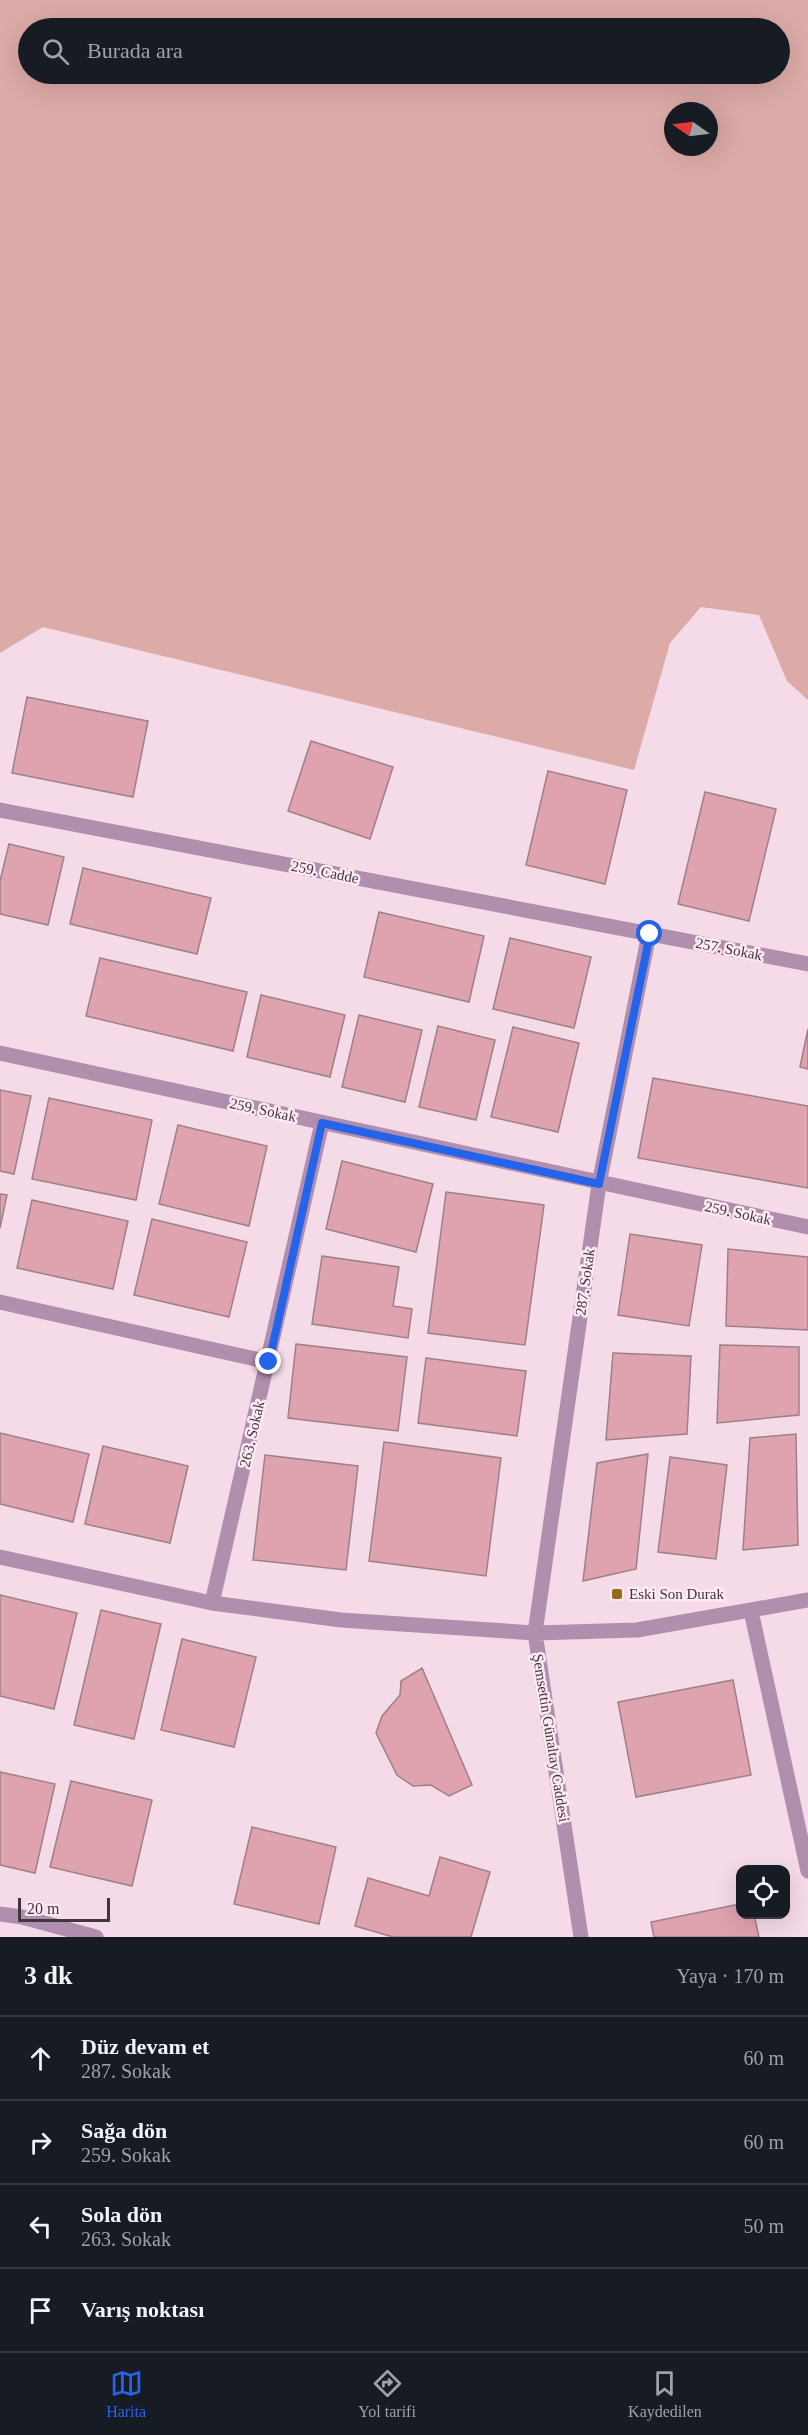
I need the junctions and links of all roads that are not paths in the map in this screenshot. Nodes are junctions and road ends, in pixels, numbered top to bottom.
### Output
1 (0, 810) edge
2 (650, 934) junction
3 (808, 964) edge
4 (0, 1053) edge
5 (322, 1123) junction
6 (599, 1184) junction
7 (808, 1227) edge
8 (0, 1302) edge
9 (269, 1362) junction
10 (0, 1557) edge
11 (808, 1600) edge
12 (212, 1603) junction
13 (751, 1611) junction
14 (535, 1633) junction
15 (808, 1871) edge
16 (0, 1914) edge
17 (96, 1937) edge
18 (581, 1937) edge

1 - 2 street, 259. Cadde
2 - 3 street, 257. Sokak
2 - 6 street, 287. Sokak
4 - 5 street, 259. Sokak
5 - 6 street, 259. Sokak
5 - 9 street, 263. Sokak
6 - 7 street, 259. Sokak
6 - 14 street, 287. Sokak
8 - 9 street
9 - 12 street, 263. Sokak
10 - 12 street
11 - 13 street, Şemsettin Günaltay Caddesi
12 - 14 street
13 - 14 street, Şemsettin Günaltay Caddesi
13 - 15 street
14 - 18 street, Şemsettin Günaltay Caddesi
16 - 17 street

